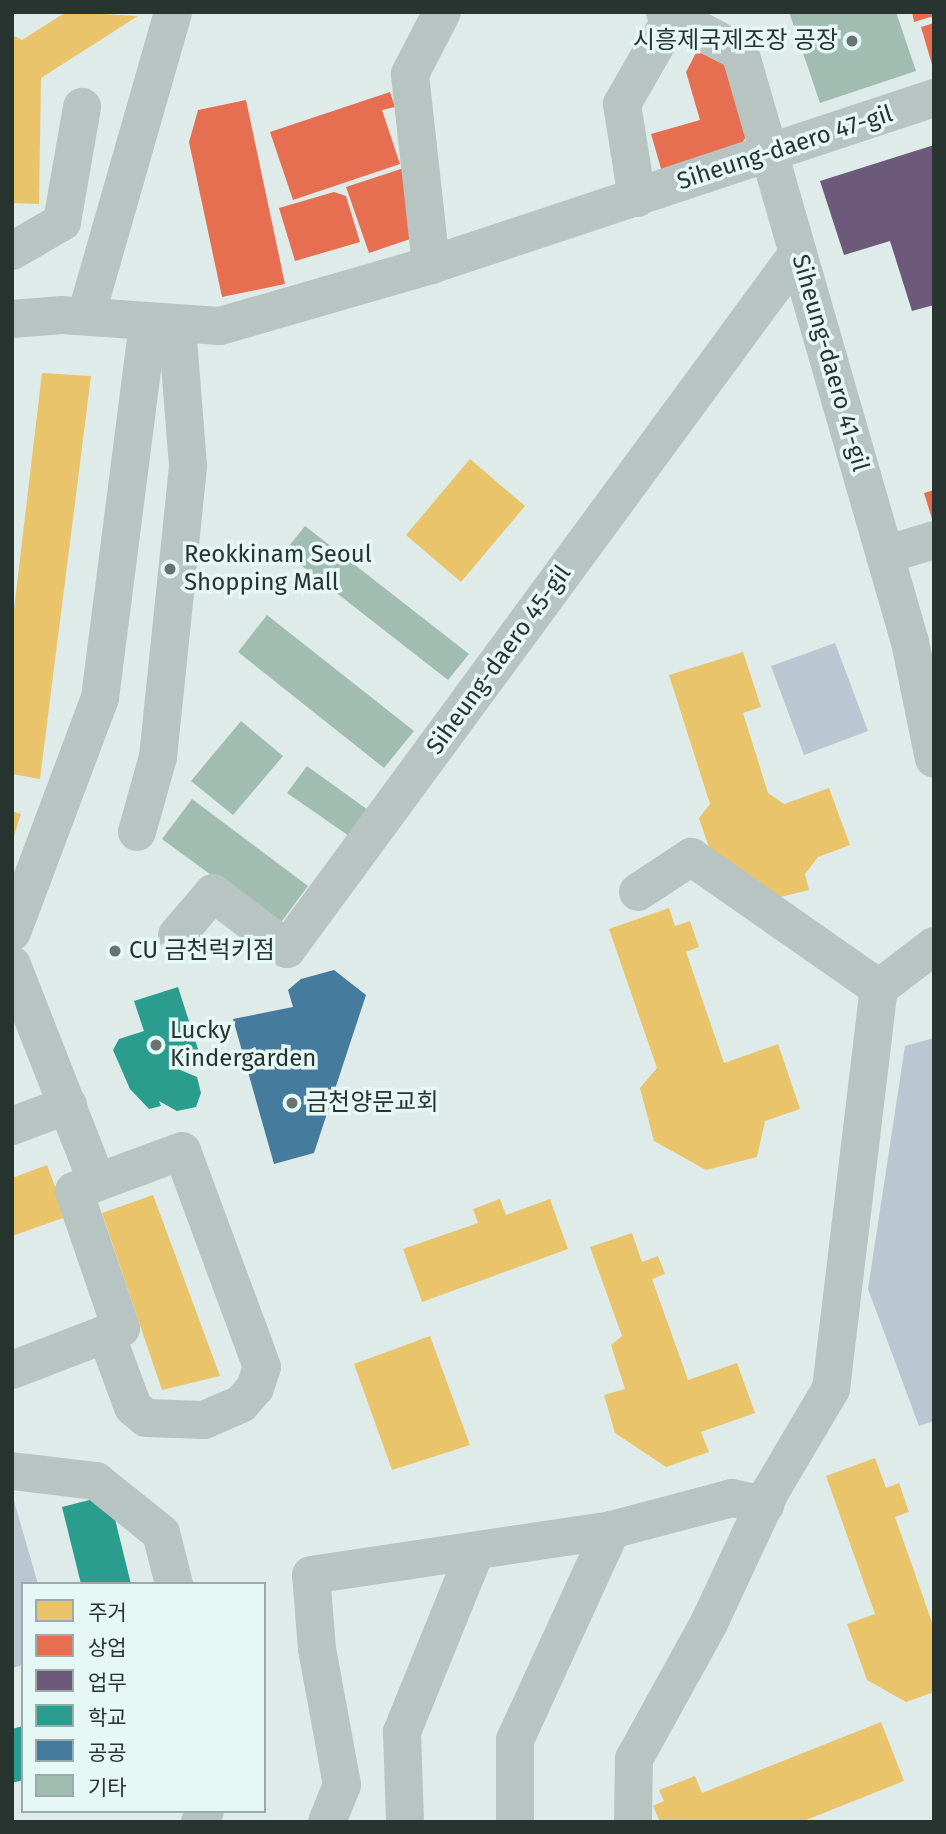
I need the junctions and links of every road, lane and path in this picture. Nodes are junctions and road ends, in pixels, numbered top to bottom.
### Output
1 (173, 12) edge
2 (442, 12) edge
3 (671, 14) edge
4 (934, 99) edge
5 (82, 107) dead end
6 (769, 153) junction
7 (637, 198) junction
8 (12, 251) edge
9 (798, 253) junction
10 (431, 265) junction
11 (86, 316) junction
12 (12, 319) edge
13 (163, 325) junction
14 (934, 540) edge
15 (886, 555) junction
16 (934, 759) edge
17 (137, 832) dead end
18 (638, 892) dead end
19 (12, 932) edge
20 (177, 935) dead end
21 (934, 946) edge
22 (12, 965) edge
23 (879, 988) junction
24 (68, 1105) junction
25 (12, 1126) edge
26 (97, 1182) junction
27 (106, 1334) junction
28 (12, 1370) edge
29 (12, 1471) edge
30 (765, 1505) junction
31 (611, 1530) junction
32 (475, 1552) junction
33 (173, 1582) edge
34 (327, 1822) edge
35 (405, 1822) edge
36 (514, 1822) edge
37 (633, 1822) edge

1 - 11 street
2 - 10 street
3 - 6 street, Siheung-daero 41-gil
3 - 7 street
4 - 6 street, Siheung-daero 47-gil
5 - 8 street
6 - 7 street, Siheung-daero 47-gil
6 - 9 street, Siheung-daero 41-gil
7 - 10 street, Siheung-daero 47-gil
9 - 15 street, Siheung-daero 41-gil
9 - 20 street, Siheung-daero 45-gil
10 - 13 street, Siheung-daero 47-gil
11 - 12 street, Siheung-daero 47-gil
11 - 13 street, Siheung-daero 47-gil
13 - 17 street
13 - 19 street
14 - 15 street
15 - 16 street, Siheung-daero 41-gil
18 - 23 street
21 - 23 street
22 - 24 street
23 - 30 street
24 - 25 street
24 - 26 street
26 - 27 street
26 - 27 street
27 - 28 street
29 - 33 street
30 - 31 street
30 - 37 street
31 - 32 street
31 - 36 street
32 - 34 street
32 - 35 street

